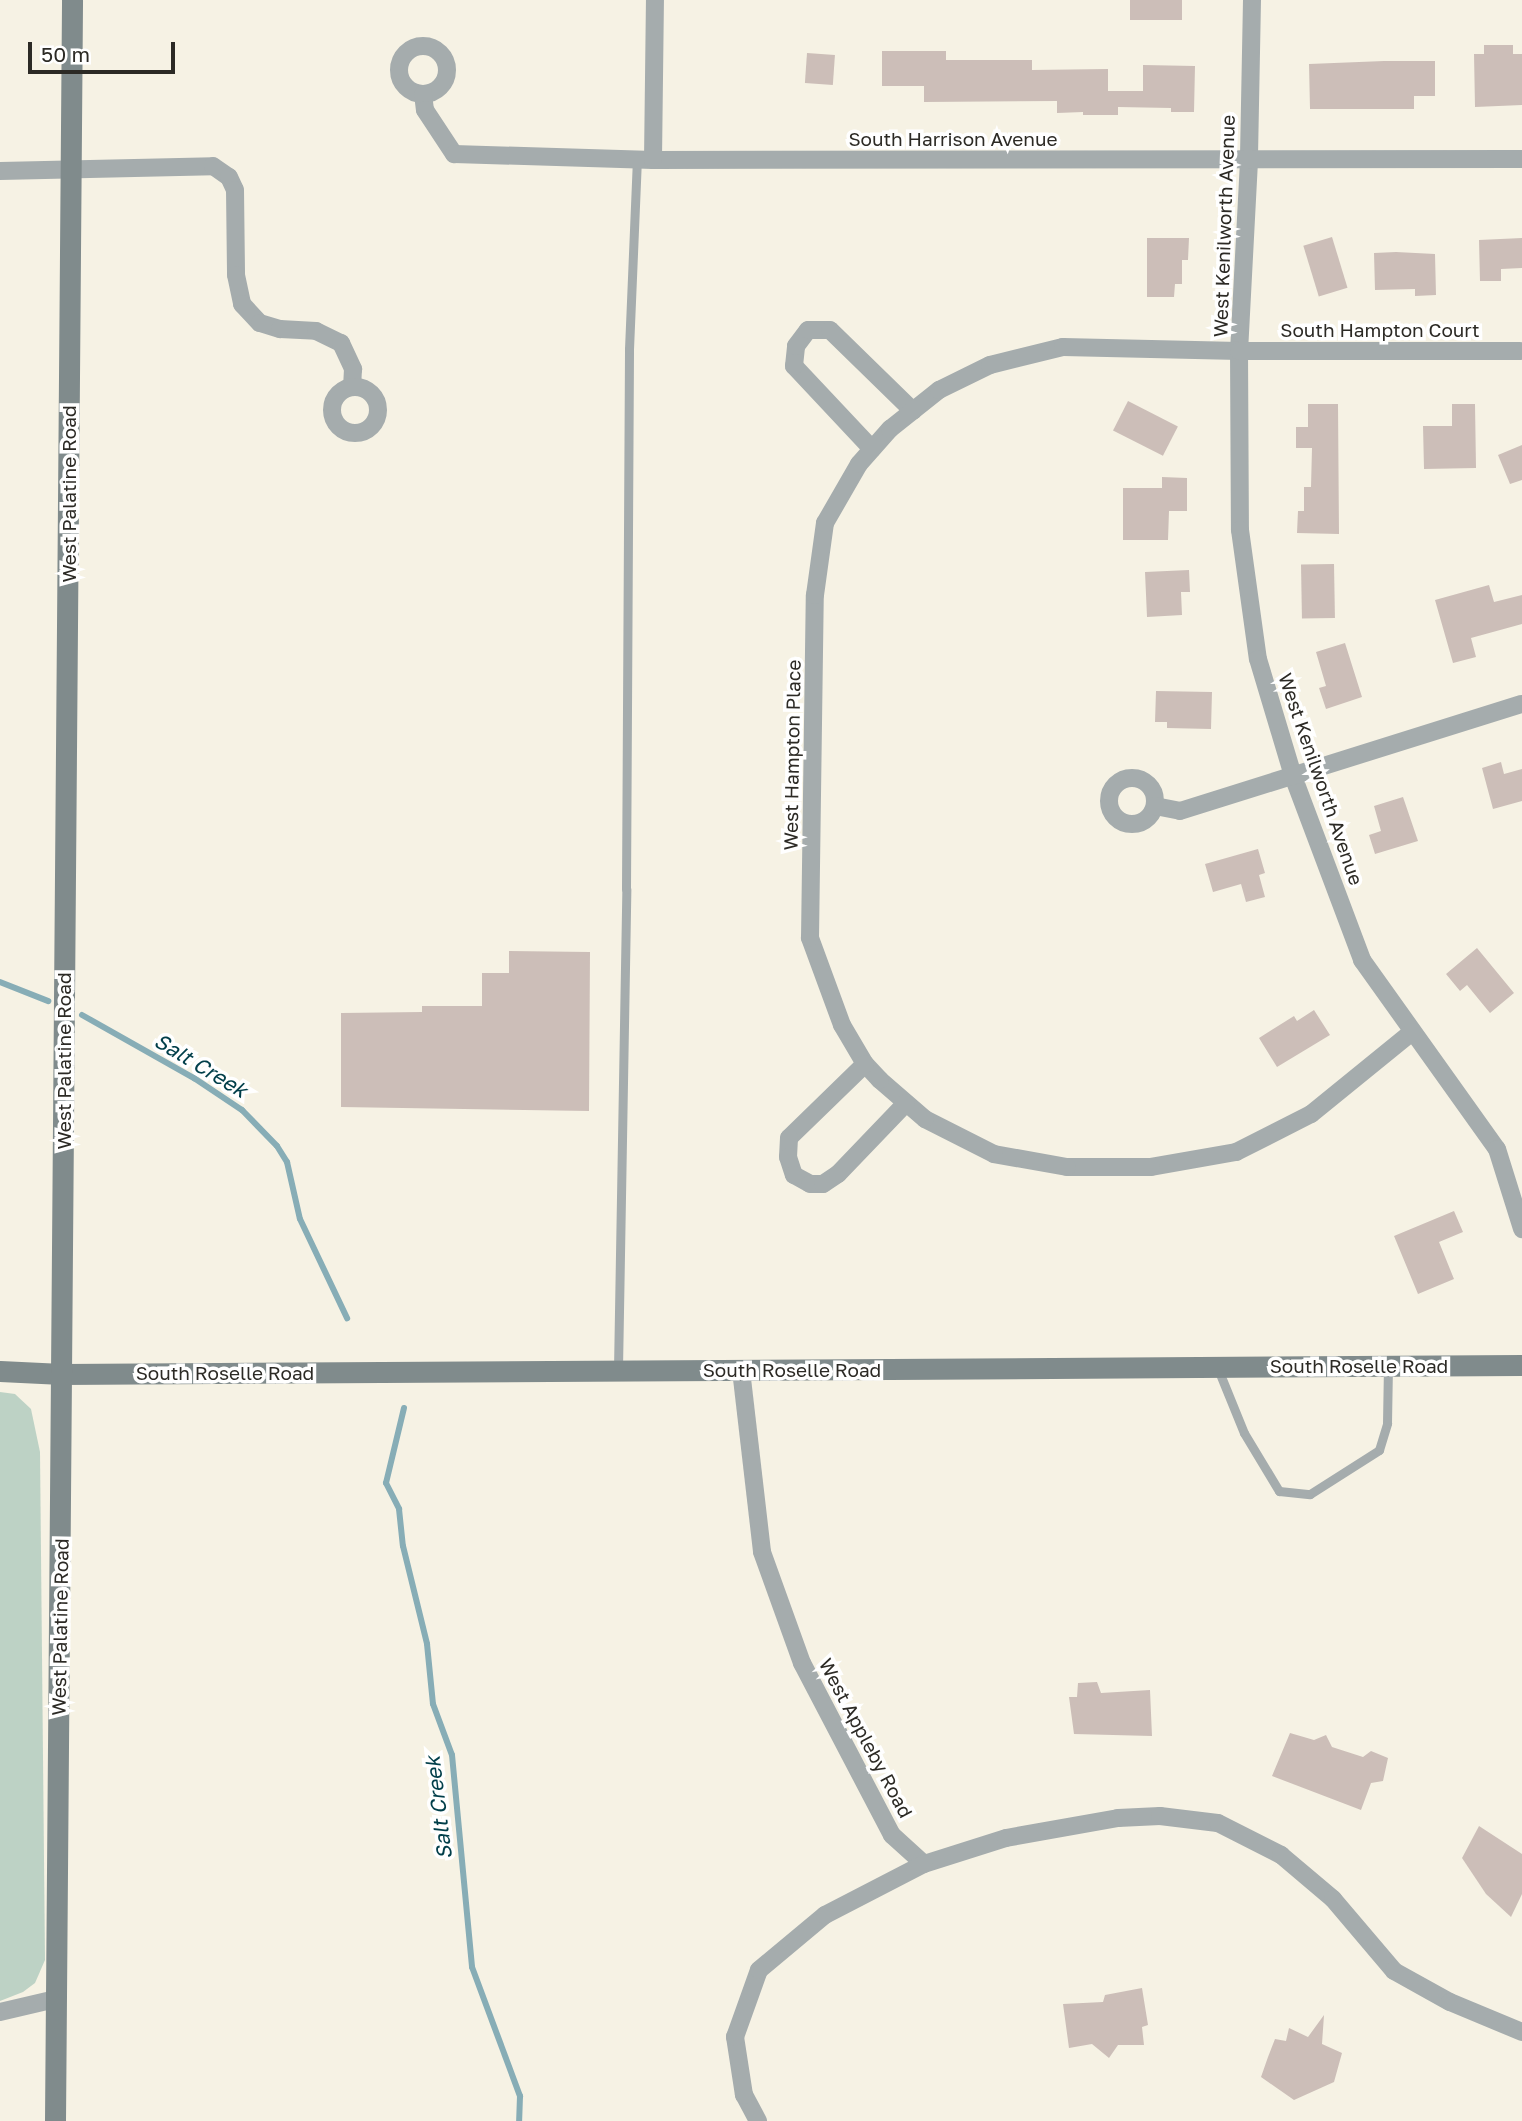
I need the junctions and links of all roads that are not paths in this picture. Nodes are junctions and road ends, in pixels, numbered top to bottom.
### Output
1 (72, 0) edge
2 (655, 0) edge
3 (1252, 0) edge
4 (423, 94) dead end
5 (645, 159) junction
6 (1522, 159) edge
7 (1249, 161) junction
8 (71, 169) junction
9 (0, 171) edge
10 (1521, 350) edge
11 (1240, 351) junction
12 (352, 387) dead end
13 (913, 411) junction
14 (872, 449) junction
15 (1522, 704) edge
16 (1293, 776) junction
17 (1155, 806) dead end
18 (1412, 1032) junction
19 (865, 1064) junction
20 (906, 1102) junction
21 (1522, 1228) edge
22 (1388, 1366) junction
23 (1522, 1366) edge
24 (1217, 1367) junction
25 (741, 1370) junction
26 (0, 1371) edge
27 (618, 1371) junction
28 (62, 1374) junction
29 (924, 1864) junction
30 (56, 1999) junction
31 (0, 2012) edge
32 (1522, 2032) edge
33 (55, 2121) edge
34 (758, 2121) edge

1 - 8 main road, West Palatine Road
2 - 5 street
3 - 7 street, West Kenilworth Avenue
4 - 5 street, South Harrison Avenue
5 - 7 street, South Harrison Avenue
5 - 27 lane
6 - 7 street, South Harrison Avenue
7 - 11 street, West Kenilworth Avenue
8 - 9 street
8 - 12 street
8 - 28 main road, West Palatine Road
10 - 11 street, South Hampton Court
11 - 13 street, West Hampton Place
11 - 16 street, West Kenilworth Avenue
13 - 14 street, West Hampton Place
13 - 14 street
14 - 19 street, West Hampton Place
15 - 16 street
16 - 17 street
16 - 18 street, West Kenilworth Avenue
18 - 20 street, West Hampton Place
18 - 21 street, West Kenilworth Avenue
19 - 20 street, West Hampton Place
19 - 20 street
22 - 23 main road, South Roselle Road
22 - 24 main road, South Roselle Road
22 - 24 lane
24 - 25 main road, South Roselle Road
25 - 27 main road, South Roselle Road
25 - 29 street, West Appleby Road
26 - 28 main road, South Roselle Road
27 - 28 main road, South Roselle Road
28 - 30 main road, West Palatine Road
29 - 32 street
29 - 34 street
30 - 31 street
30 - 33 main road, West Palatine Road

